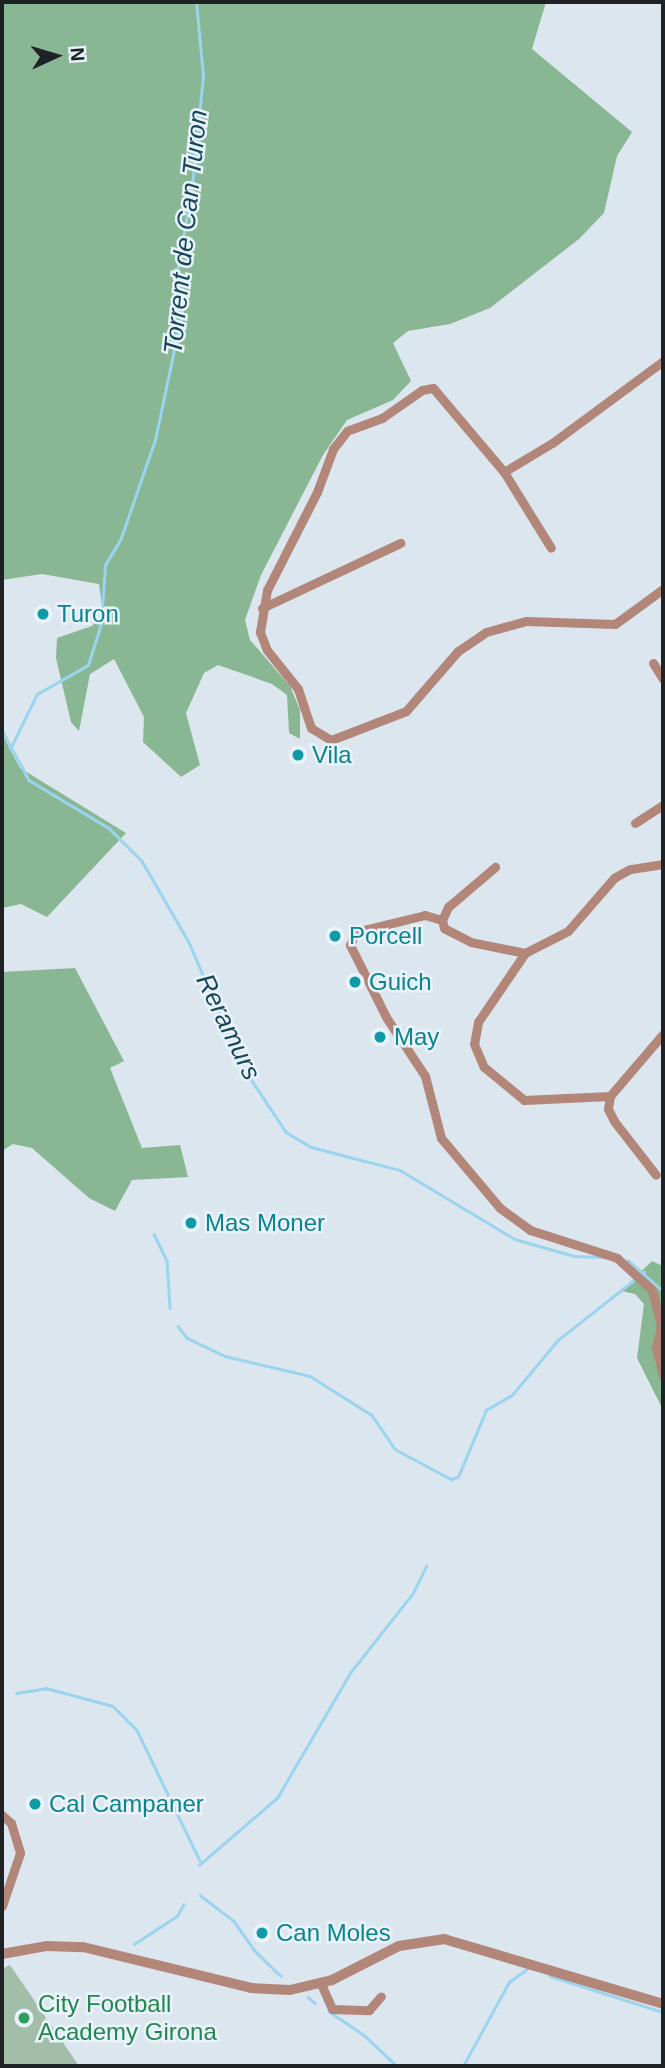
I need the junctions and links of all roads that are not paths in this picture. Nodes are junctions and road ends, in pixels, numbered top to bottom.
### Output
1 (663, 361) edge
2 (504, 472) junction
3 (400, 543) dead end
4 (551, 548) dead end
5 (663, 589) edge
6 (262, 608) junction
7 (653, 663) dead end
8 (663, 679) edge
9 (663, 804) edge
10 (635, 823) dead end
11 (663, 864) edge
12 (495, 867) dead end
13 (442, 920) junction
14 (525, 953) junction
15 (663, 1034) edge
16 (610, 1096) junction
17 (656, 1175) dead end
18 (663, 1376) edge
19 (2, 1815) edge
20 (2, 1906) edge
21 (3, 1951) edge
22 (321, 1984) junction
23 (382, 1996) dead end
24 (663, 2004) edge

1 - 2 street
2 - 4 street
2 - 6 street
3 - 6 street
5 - 6 street
7 - 8 street
9 - 10 street
11 - 14 street
12 - 13 street
13 - 14 street
13 - 18 street
14 - 16 street
15 - 16 street
16 - 17 street
19 - 20 street
21 - 22 street
22 - 23 street
22 - 24 street

